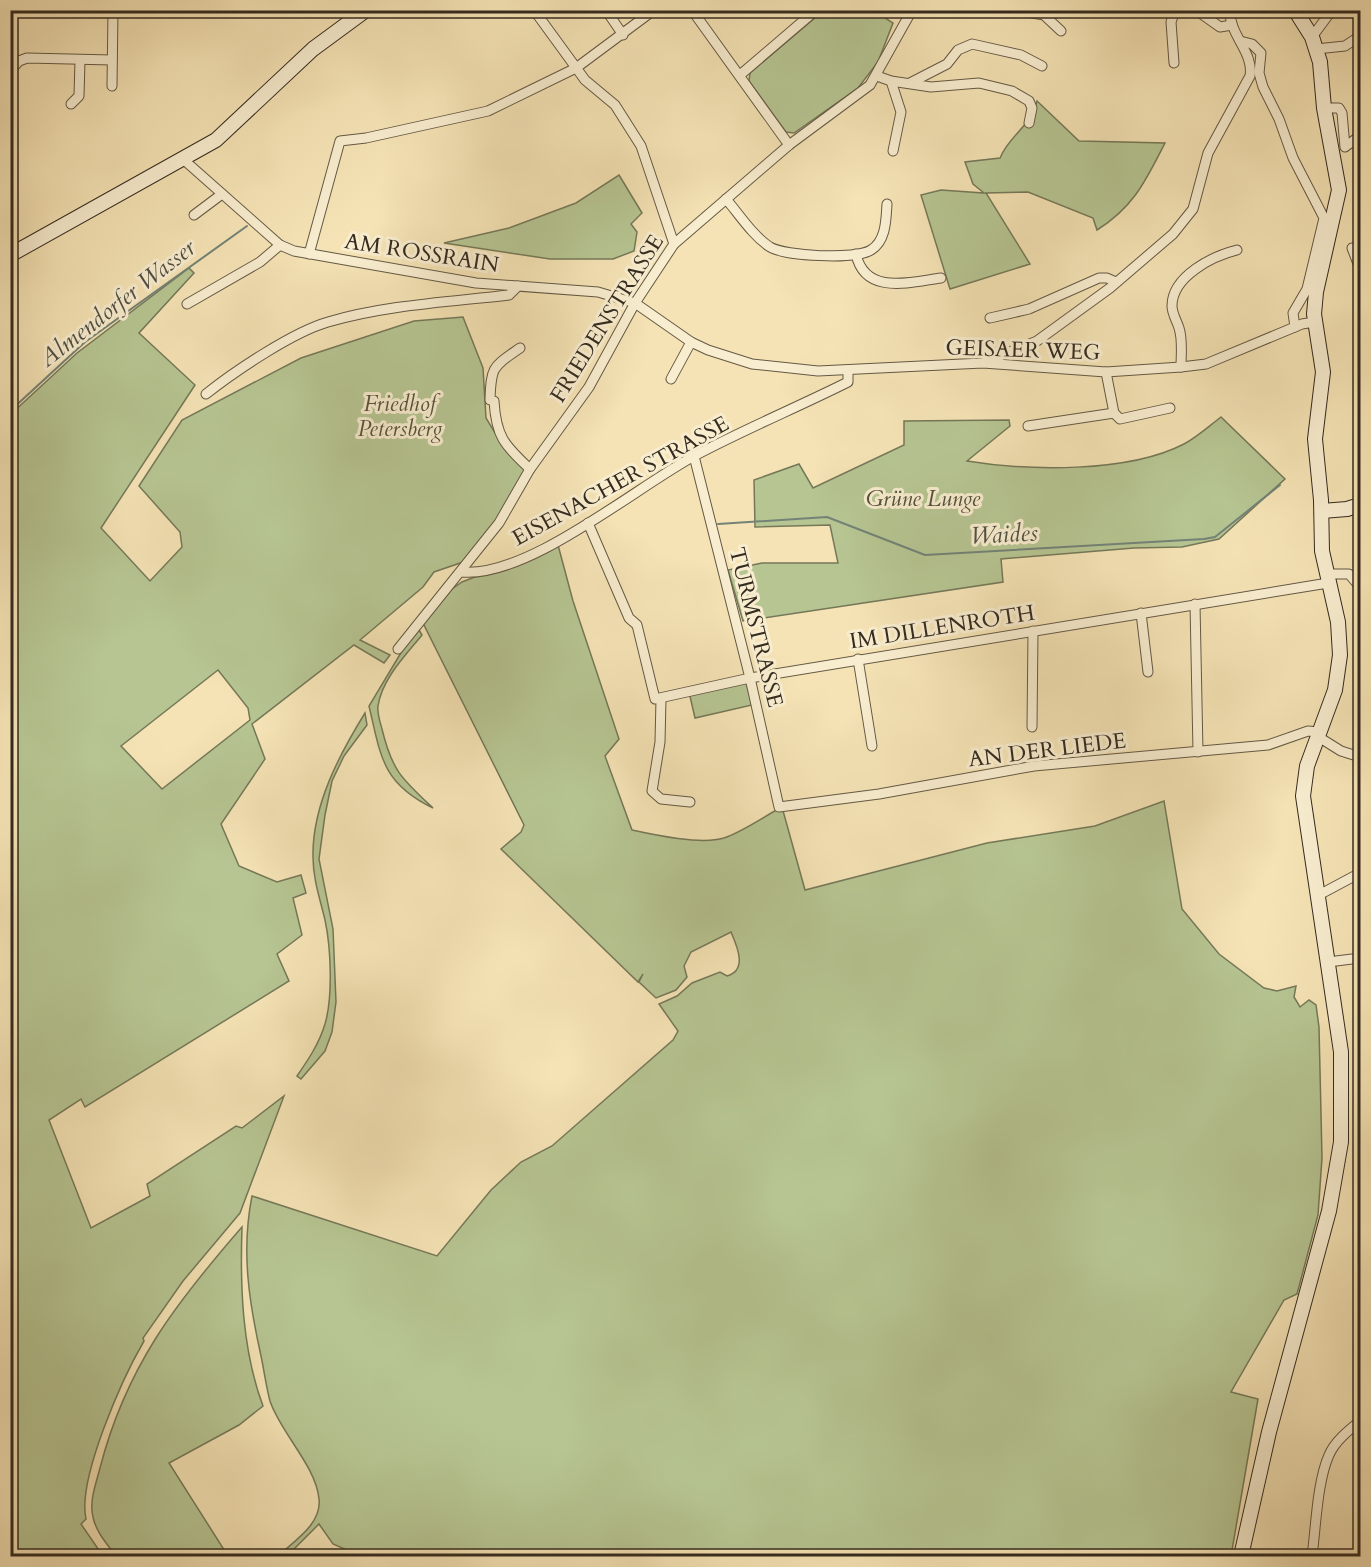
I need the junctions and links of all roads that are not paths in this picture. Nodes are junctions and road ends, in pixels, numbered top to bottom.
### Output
1 (112, 10) edge
2 (366, 10) edge
3 (534, 10) edge
4 (606, 10) edge
5 (654, 10) edge
6 (692, 10) edge
7 (816, 10) edge
8 (912, 10) edge
9 (1015, 10) edge
10 (1175, 10) edge
11 (1196, 10) edge
12 (1230, 10) edge
13 (1295, 10) edge
14 (1332, 10) edge
15 (1232, 25) junction
16 (1061, 31) dead end
17 (623, 35) junction
18 (1360, 36) edge
19 (1240, 41) junction
20 (1314, 43) junction
21 (80, 60) junction
22 (112, 60) junction
23 (1174, 63) dead end
24 (1042, 66) dead end
25 (576, 68) junction
26 (10, 70) edge
27 (740, 75) junction
28 (877, 76) junction
29 (891, 81) junction
30 (910, 83) junction
31 (112, 86) dead end
32 (71, 105) dead end
33 (1324, 108) junction
34 (1029, 123) dead end
35 (1357, 138) dead end
36 (789, 145) junction
37 (893, 151) dead end
38 (184, 160) junction
39 (222, 194) junction
40 (726, 200) junction
41 (887, 204) dead end
42 (194, 215) dead end
43 (674, 244) junction
44 (280, 245) junction
45 (1352, 248) dead end
46 (1236, 250) dead end
47 (309, 254) junction
48 (856, 254) junction
49 (10, 255) edge
50 (1360, 269) edge
51 (941, 278) dead end
52 (1116, 282) junction
53 (518, 286) junction
54 (635, 303) junction
55 (187, 304) dead end
56 (990, 318) dead end
57 (1314, 322) junction
58 (1295, 327) junction
59 (691, 342) junction
60 (520, 348) dead end
61 (983, 363) junction
62 (1181, 366) junction
63 (848, 370) junction
64 (1107, 372) junction
65 (671, 379) dead end
66 (207, 394) dead end
67 (1170, 408) dead end
68 (1114, 412) junction
69 (1029, 426) dead end
70 (694, 456) junction
71 (530, 469) junction
72 (1359, 508) edge
73 (1322, 511) junction
74 (588, 523) junction
75 (461, 572) junction
76 (1327, 578) junction
77 (1360, 587) edge
78 (1195, 604) junction
79 (1141, 613) junction
80 (1033, 631) junction
81 (398, 649) dead end
82 (858, 659) junction
83 (1148, 672) dead end
84 (750, 678) junction
85 (661, 699) junction
86 (1032, 728) dead end
87 (1318, 734) junction
88 (872, 746) dead end
89 (1198, 752) junction
90 (1360, 757) edge
91 (690, 802) dead end
92 (779, 807) joint
93 (1360, 873) edge
94 (1317, 896) junction
95 (1360, 958) edge
96 (1328, 962) junction
97 (1360, 1421) edge
98 (1241, 1557) edge
99 (1312, 1557) edge

1 - 22 street
2 - 38 main road
3 - 25 street
4 - 17 street
5 - 17 street
6 - 27 street
7 - 27 street
8 - 28 street, FRIEDENSTRASSE
9 - 16 street
10 - 23 street
11 - 15 street
12 - 15 street
13 - 20 main road
14 - 20 street
15 - 19 street
17 - 25 street
18 - 20 street
19 - 52 street
19 - 58 street
20 - 33 main road
21 - 22 street
21 - 26 street
21 - 32 street
22 - 31 street
24 - 30 street
25 - 43 street
25 - 47 street
27 - 36 street
28 - 29 street
28 - 36 street, FRIEDENSTRASSE
29 - 30 street
29 - 37 street
30 - 34 street
33 - 35 street
33 - 57 main road
36 - 40 street, FRIEDENSTRASSE
38 - 39 street, AM ROSSRAIN
38 - 49 main road
39 - 42 street
39 - 44 street, AM ROSSRAIN
40 - 43 street, FRIEDENSTRASSE
40 - 48 street
41 - 48 street
43 - 54 street, FRIEDENSTRASSE
44 - 47 street, AM ROSSRAIN
44 - 55 street
45 - 50 street
46 - 62 street
47 - 53 street, AM ROSSRAIN
48 - 51 street
52 - 56 street
52 - 61 street
53 - 54 street, AM ROSSRAIN
53 - 66 street
54 - 59 street, GEISAER WEG
54 - 71 street, FRIEDENSTRASSE
57 - 58 street, GEISAER WEG
57 - 73 main road
58 - 62 street, GEISAER WEG
59 - 63 street, GEISAER WEG
59 - 65 street
60 - 71 street
61 - 63 street, GEISAER WEG
61 - 64 street, GEISAER WEG
62 - 64 street, GEISAER WEG
63 - 70 street, EISENACHER STRASSE
64 - 68 street
67 - 68 street
68 - 69 street
70 - 74 street, EISENACHER STRASSE
70 - 84 street, TURMSTRASSE
71 - 75 street, FRIEDENSTRASSE
72 - 73 main road
73 - 76 main road
74 - 75 street, EISENACHER STRASSE
74 - 85 street
75 - 81 street, FRIEDENSTRASSE
76 - 77 street, IM DILLENROTH
76 - 78 street, IM DILLENROTH
76 - 87 main road
78 - 79 street, IM DILLENROTH
78 - 89 street
79 - 80 street, IM DILLENROTH
79 - 83 street
80 - 82 street, IM DILLENROTH
80 - 86 street
82 - 84 street, IM DILLENROTH
82 - 88 street
84 - 85 street, IM DILLENROTH
84 - 92 street, TURMSTRASSE
85 - 91 street
87 - 89 street, AN DER LIEDE
87 - 90 street
87 - 94 main road
89 - 92 street, AN DER LIEDE
93 - 94 street
94 - 96 main road
95 - 96 street
96 - 98 main road
97 - 99 street

